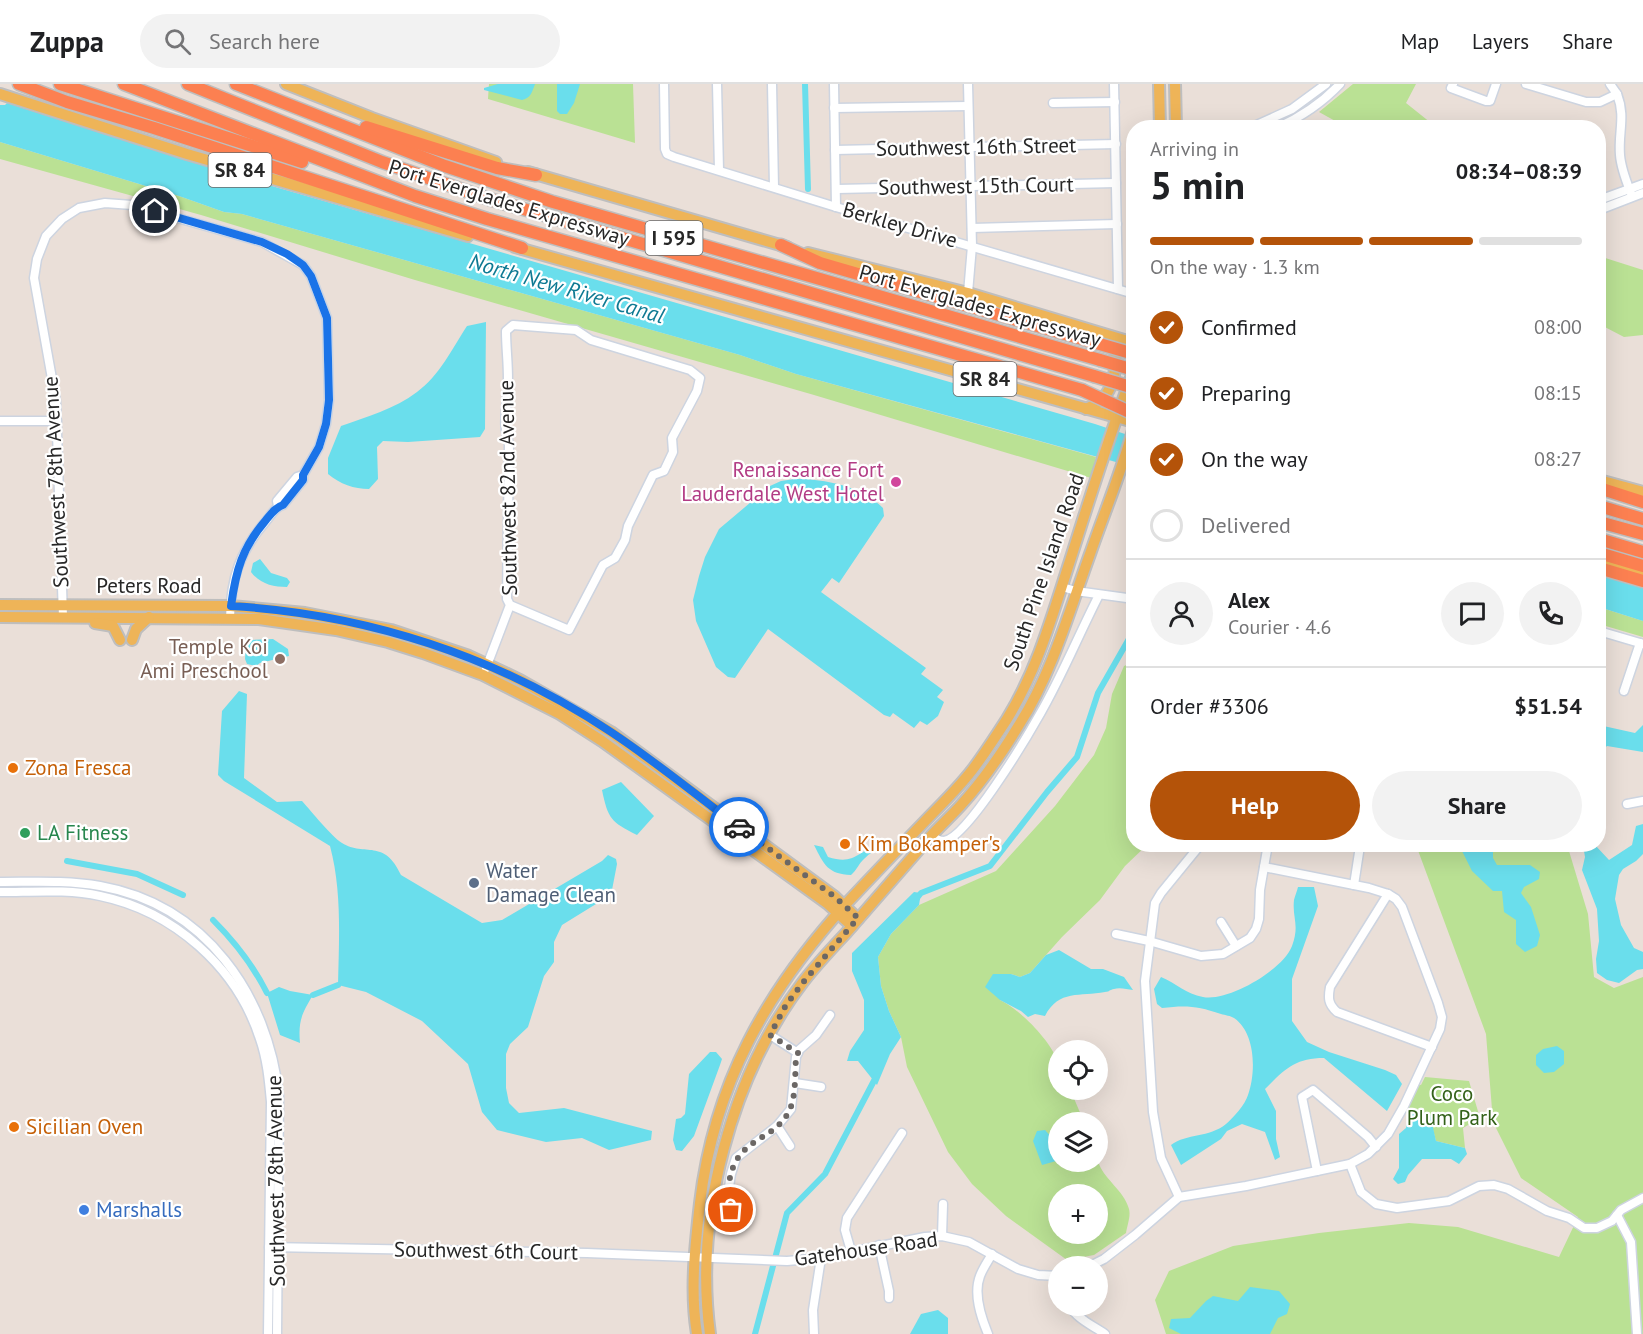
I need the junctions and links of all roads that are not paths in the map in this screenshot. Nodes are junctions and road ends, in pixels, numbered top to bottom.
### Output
1 (19, 84) edge
2 (60, 84) edge
3 (124, 84) edge
4 (188, 84) edge
5 (236, 84) edge
6 (286, 84) edge
7 (664, 84) edge
8 (717, 84) edge
9 (772, 84) edge
10 (834, 84) edge
11 (968, 84) edge
12 (1114, 84) edge
13 (1159, 84) edge
14 (1175, 84) edge
15 (1326, 84) edge
16 (1340, 84) edge
17 (1453, 84) edge
18 (1496, 84) edge
19 (1526, 84) edge
20 (1610, 84) edge
21 (256, 92) junction
22 (0, 94) edge
23 (1617, 94) junction
24 (1114, 102) junction
25 (1053, 103) dead end
26 (968, 106) junction
27 (834, 108) junction
28 (1160, 120) edge
29 (1176, 120) edge
30 (1268, 120) edge
31 (1293, 120) edge
32 (1116, 144) junction
33 (970, 146) junction
34 (835, 150) junction
35 (719, 170) junction
36 (536, 175) junction
37 (1116, 183) junction
38 (1643, 184) edge
39 (774, 187) junction
40 (971, 187) junction
41 (837, 189) junction
42 (1630, 192) junction
43 (1643, 193) edge
44 (415, 196) junction
45 (1606, 198) edge
46 (1606, 206) edge
47 (836, 207) junction
48 (1117, 224) junction
49 (972, 228) junction
50 (781, 245) junction
51 (972, 246) junction
52 (522, 248) junction
53 (1118, 289) junction
54 (1126, 291) edge
55 (968, 293) junction
56 (1099, 338) junction
57 (1126, 342) edge
58 (1126, 350) edge
59 (1126, 368) edge
60 (1126, 386) edge
61 (1082, 390) junction
62 (1126, 391) edge
63 (1126, 402) edge
64 (1086, 410) junction
65 (1126, 410) edge
66 (0, 421) edge
67 (57, 421) junction
68 (1114, 422) junction
69 (1126, 425) edge
70 (1126, 453) edge
71 (1606, 489) edge
72 (1606, 490) edge
73 (1643, 492) edge
74 (1643, 502) edge
75 (1606, 508) edge
76 (1643, 519) edge
77 (1606, 524) edge
78 (1643, 534) edge
79 (1606, 541) edge
80 (1643, 552) edge
81 (1606, 555) edge
82 (1606, 562) edge
83 (1643, 566) edge
84 (1606, 570) edge
85 (1643, 575) edge
86 (1643, 581) edge
87 (1062, 587) junction
88 (1076, 591) junction
89 (1097, 598) junction
90 (1126, 599) edge
91 (0, 605) edge
92 (62, 605) junction
93 (510, 605) junction
94 (231, 606) junction
95 (0, 616) edge
96 (66, 617) junction
97 (149, 617) junction
98 (230, 618) junction
99 (1606, 633) edge
100 (120, 640) dead end
101 (132, 640) dead end
102 (1642, 643) edge
103 (487, 664) junction
104 (483, 675) junction
105 (1624, 691) dead end
106 (986, 749) junction
107 (998, 755) junction
108 (1010, 762) junction
109 (1643, 801) edge
110 (1627, 804) dead end
111 (932, 835) junction
112 (1194, 852) edge
113 (1267, 852) edge
114 (1359, 852) edge
115 (1264, 867) junction
116 (0, 882) edge
117 (1354, 885) junction
118 (0, 892) edge
119 (1388, 894) junction
120 (841, 910) junction
121 (855, 922) junction
122 (1221, 922) dead end
123 (1116, 934) dead end
124 (1149, 941) junction
125 (1236, 946) junction
126 (830, 1015) dead end
127 (769, 1037) junction
128 (746, 1046) junction
129 (1432, 1047) junction
130 (797, 1055) junction
131 (748, 1078) junction
132 (795, 1083) junction
133 (821, 1087) dead end
134 (271, 1102) junction
135 (270, 1113) junction
136 (279, 1119) junction
137 (777, 1126) junction
138 (279, 1130) junction
139 (902, 1133) dead end
140 (790, 1146) dead end
141 (1376, 1147) junction
142 (1350, 1164) junction
143 (1317, 1171) junction
144 (1179, 1197) junction
145 (1643, 1198) edge
146 (943, 1204) dead end
147 (1617, 1215) junction
148 (744, 1222) dead end
149 (942, 1236) junction
150 (879, 1245) junction
151 (274, 1247) junction
152 (851, 1251) junction
153 (992, 1254) junction
154 (1108, 1256) edge
155 (701, 1258) junction
156 (821, 1258) junction
157 (1048, 1275) edge
158 (889, 1298) dead end
159 (1079, 1316) edge
160 (268, 1334) edge
161 (277, 1334) edge
162 (697, 1334) edge
163 (710, 1334) edge
164 (814, 1334) edge
165 (988, 1334) edge
166 (1105, 1334) edge
167 (1637, 1334) edge

1 - 52 highway
2 - 44 highway
3 - 44 highway, Port Everglades Expressway / I 595
4 - 60 highway, bridge
5 - 21 highway, Port Everglades Expressway / I 595
6 - 36 main road
7 - 35 street, Berkley Drive
8 - 35 street
9 - 39 street
10 - 27 street
11 - 26 street
12 - 24 street
13 - 28 main road
14 - 29 main road
15 - 30 street
16 - 31 street
17 - 18 street
19 - 23 street
20 - 23 street
21 - 36 highway
21 - 59 highway, Port Everglades Expressway / I 595, bridge
22 - 52 main road, SR 84
23 - 42 street
24 - 25 street
24 - 32 street
26 - 27 street
26 - 33 street
27 - 34 street
32 - 33 street, Southwest 16th Street
32 - 37 street
33 - 34 street, Southwest 16th Street
33 - 40 street
34 - 41 street
35 - 39 street, Berkley Drive
36 - 50 main road
37 - 40 street, Southwest 15th Court
37 - 48 street
38 - 42 street
39 - 47 street, Berkley Drive
40 - 41 street, Southwest 15th Court
40 - 49 street
41 - 47 street
42 - 43 street
42 - 45 street
42 - 46 street
44 - 61 highway, Port Everglades Expressway / I 595
47 - 51 street, Berkley Drive
48 - 49 street
48 - 53 street
49 - 51 street
50 - 55 main road
50 - 56 highway
51 - 53 street, Berkley Drive
51 - 55 street
52 - 64 main road, SR 84
53 - 54 street, Berkley Drive
55 - 56 main road
56 - 57 main road
56 - 58 highway, bridge
56 - 64 main road
61 - 63 highway, Port Everglades Expressway / I 595, bridge
61 - 65 highway, bridge
62 - 68 main road, South Pine Island Road
64 - 68 main road, SR 84
66 - 67 street
67 - 92 street, Southwest 78th Avenue
67 - 94 street, Southwest 78th Avenue
68 - 69 main road, SR 84
68 - 87 main road, South Pine Island Road
70 - 88 main road, South Pine Island Road
71 - 73 main road
72 - 74 highway
75 - 76 highway
77 - 78 highway
79 - 80 highway
81 - 83 highway
82 - 85 main road
84 - 86 highway
87 - 88 street
87 - 106 main road, South Pine Island Road
88 - 89 street
88 - 107 main road, South Pine Island Road
89 - 90 street
89 - 108 street
91 - 92 main road, Peters Road
92 - 94 main road, Peters Road
92 - 96 street, Southwest 78th Avenue
93 - 93 street, Southwest 82nd Avenue
93 - 103 street, Southwest 82nd Avenue
94 - 98 street
94 - 103 main road, Peters Road
95 - 96 main road, Peters Road
96 - 97 main road, Peters Road
96 - 100 main road
97 - 98 main road, Peters Road
97 - 101 main road
98 - 104 main road, Peters Road
99 - 102 street
102 - 105 street
103 - 104 street, Southwest 82nd Avenue
103 - 120 main road, Peters Road
104 - 120 main road, Peters Road
106 - 107 street
106 - 120 main road, South Pine Island Road
107 - 108 street
107 - 111 main road, South Pine Island Road
108 - 111 street
109 - 110 street
111 - 121 main road, South Pine Island Road
112 - 124 street
113 - 115 street
114 - 117 street
115 - 117 street
115 - 125 street
116 - 136 street, Southwest 78th Avenue
117 - 119 street
118 - 134 street, Southwest 78th Avenue
119 - 129 street
119 - 129 street
120 - 121 main road, Peters Road
120 - 128 main road, South Pine Island Road
121 - 127 main road, South Pine Island Road
122 - 125 street
123 - 124 street
124 - 125 street
124 - 144 street
126 - 130 street
127 - 130 street
127 - 131 main road, South Pine Island Road
128 - 131 main road
128 - 155 main road, South Pine Island Road
129 - 141 street
130 - 132 street
131 - 155 main road, South Pine Island Road
132 - 133 street
132 - 137 street
134 - 135 street, Southwest 78th Avenue
134 - 136 street
135 - 138 street
135 - 151 street, Southwest 78th Avenue
136 - 138 street, Southwest 78th Avenue
137 - 140 street
137 - 148 street
138 - 151 street, Southwest 78th Avenue
139 - 152 street
141 - 142 street
141 - 143 street
142 - 143 street
142 - 147 street
143 - 144 street
144 - 154 street
145 - 147 street
146 - 149 street
147 - 167 street
149 - 150 street, Gatehouse Road
149 - 153 street, Gatehouse Road
150 - 152 street, Gatehouse Road
150 - 158 street
151 - 155 street, Southwest 6th Court
151 - 160 street, Southwest 78th Avenue
151 - 161 street, Southwest 78th Avenue
152 - 156 street, Gatehouse Road
153 - 157 street, Gatehouse Road
153 - 165 street
155 - 156 street, Gatehouse Road
155 - 162 main road, South Pine Island Road
155 - 163 main road, South Pine Island Road
156 - 164 street
159 - 166 street

